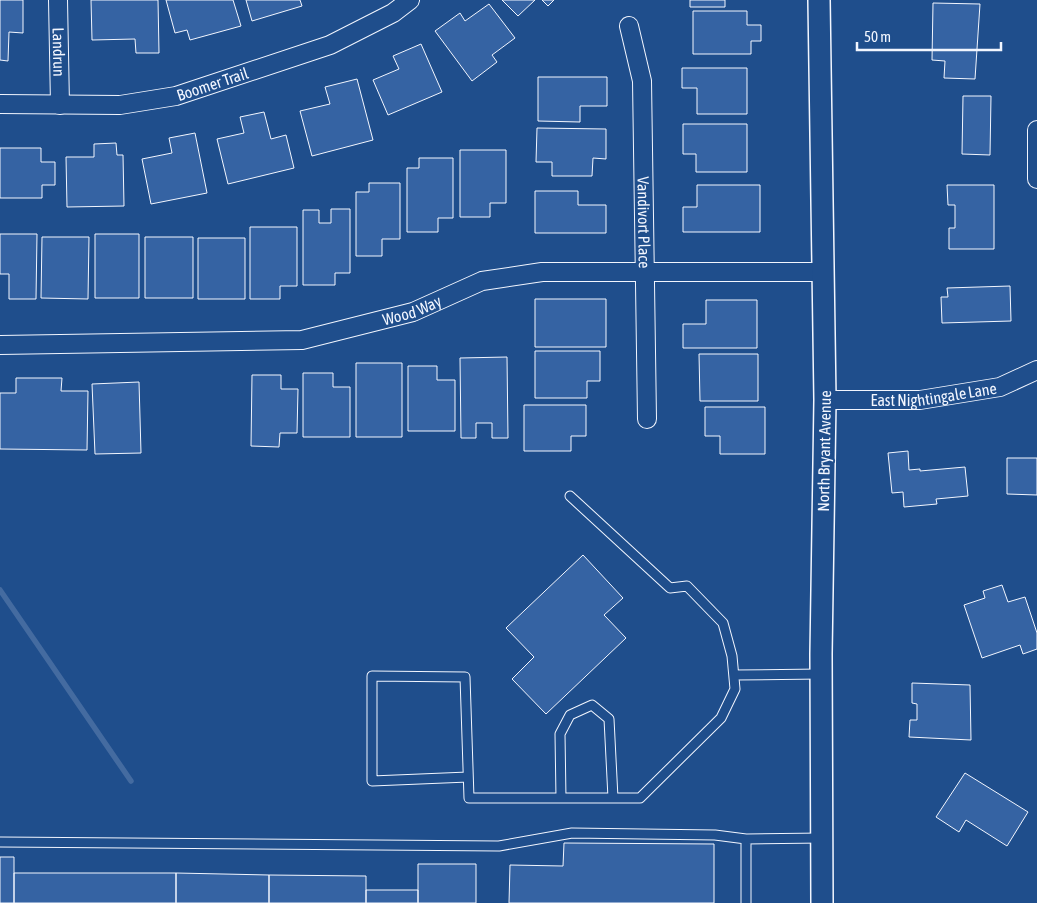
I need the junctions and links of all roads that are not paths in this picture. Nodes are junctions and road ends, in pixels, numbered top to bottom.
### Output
1 (58, 0) edge
2 (410, 0) edge
3 (819, 0) edge
4 (628, 26) dead end
5 (0, 104) edge
6 (60, 105) junction
7 (1037, 130) edge
8 (1037, 180) edge
9 (646, 272) junction
10 (822, 272) junction
11 (0, 345) edge
12 (1037, 370) edge
13 (825, 400) junction
14 (647, 419) dead end
15 (570, 496) dead end
16 (822, 674) junction
17 (734, 675) junction
18 (468, 777) junction
19 (561, 798) junction
20 (613, 798) junction
21 (822, 838) junction
22 (746, 839) junction
23 (0, 842) edge
24 (746, 903) edge
25 (822, 903) edge

1 - 6 street, Landrun
2 - 6 street, Boomer Trail
3 - 10 street, North Bryant Avenue
4 - 9 street, Vandivort Place
5 - 6 street, Boomer Trail
7 - 8 street
9 - 10 street, Wood Way
9 - 11 street, Wood Way
9 - 14 street, Vandivort Place
10 - 13 street, North Bryant Avenue
12 - 13 street, East Nightingale Lane
13 - 16 street, North Bryant Avenue
15 - 17 lane
16 - 17 lane
16 - 21 street, North Bryant Avenue
17 - 20 lane
18 - 18 lane
18 - 19 lane
19 - 20 lane
19 - 20 lane
21 - 22 lane
21 - 25 street, North Bryant Avenue
22 - 23 lane
22 - 24 lane

